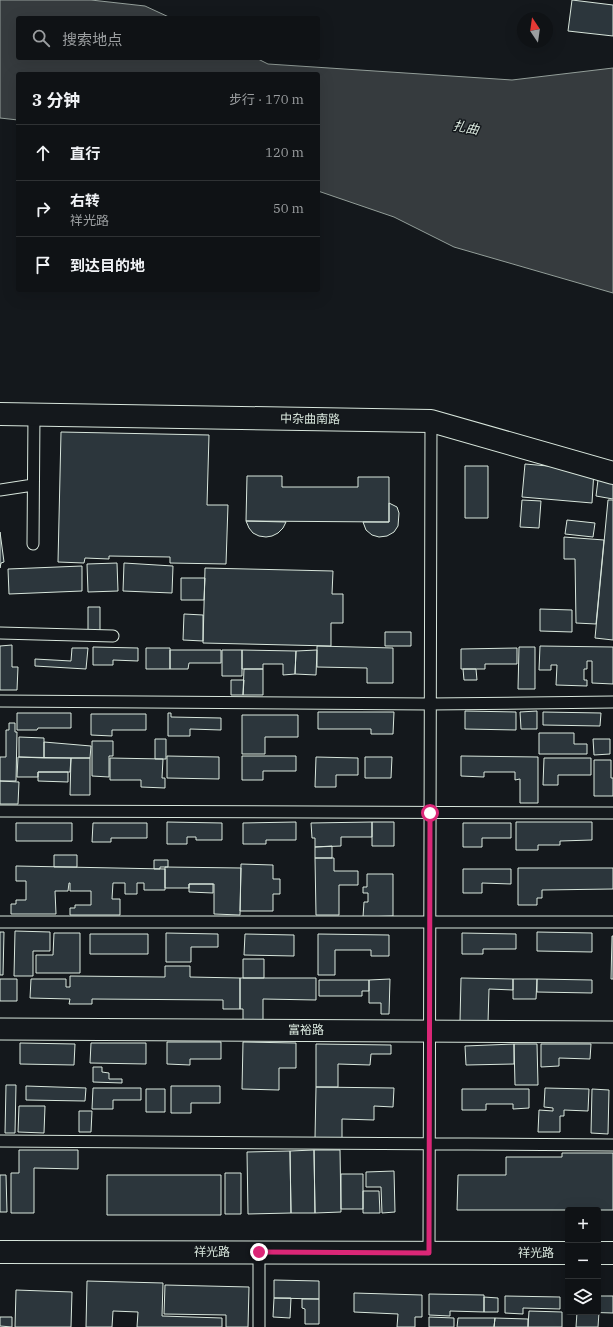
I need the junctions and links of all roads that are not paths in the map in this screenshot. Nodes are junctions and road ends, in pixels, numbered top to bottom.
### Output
1 (0, 414) edge
2 (34, 414) junction
3 (431, 421) junction
4 (613, 473) edge
5 (34, 485) junction
6 (0, 490) edge
7 (33, 544) dead end
8 (0, 633) edge
9 (113, 636) dead end
10 (0, 701) edge
11 (613, 702) edge
12 (430, 704) junction
13 (0, 811) edge
14 (430, 813) junction
15 (613, 813) edge
16 (0, 922) edge
17 (613, 922) edge
18 (430, 923) junction
19 (0, 1029) edge
20 (429, 1031) junction
21 (613, 1032) edge
22 (0, 1141) edge
23 (429, 1144) junction
24 (613, 1145) edge
25 (0, 1252) edge
26 (259, 1252) junction
27 (601, 1252) edge
28 (613, 1252) edge
29 (429, 1253) junction
30 (565, 1253) edge
31 (259, 1327) edge

1 - 2 street, 中杂曲南路
2 - 3 street, 中杂曲南路
2 - 5 lane
3 - 4 street, 中杂曲南路
3 - 12 lane
5 - 6 lane
5 - 7 lane
8 - 9 lane
10 - 12 lane
11 - 12 lane
12 - 14 lane
13 - 14 lane
14 - 15 lane
14 - 18 lane
16 - 18 lane
17 - 18 lane
18 - 20 lane
19 - 20 street, 富裕路
20 - 21 street, 富裕路
20 - 23 lane
22 - 23 lane
23 - 24 lane
23 - 29 lane
25 - 26 street, 祥光路
26 - 29 street, 祥光路
26 - 31 lane
27 - 28 street
29 - 30 street, 祥光路

